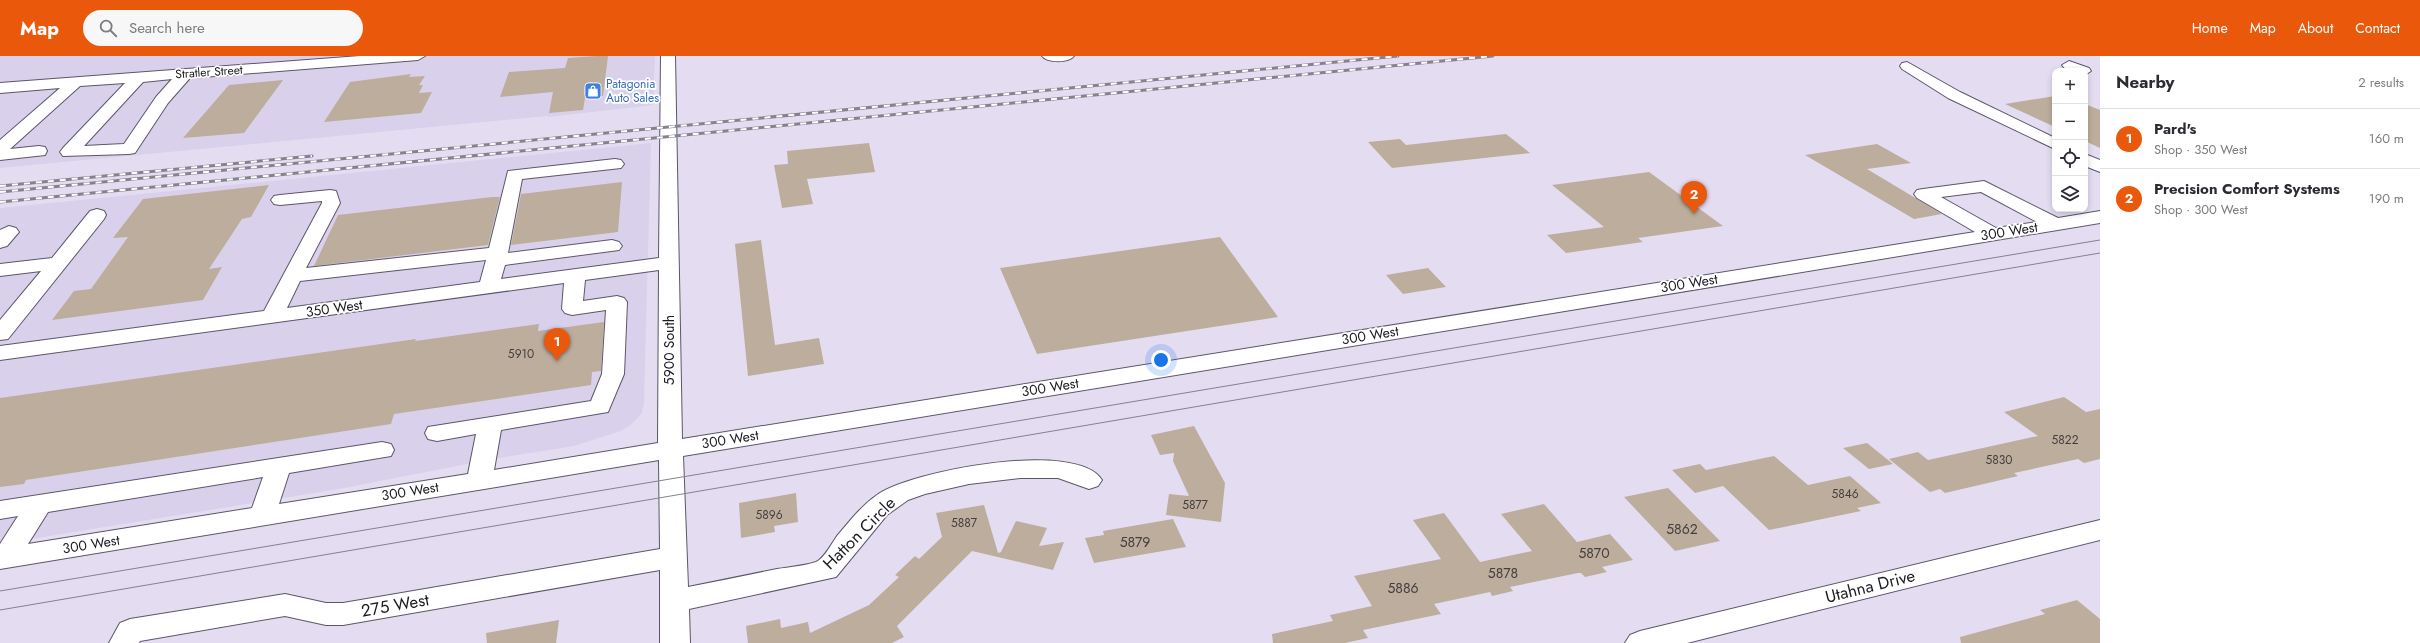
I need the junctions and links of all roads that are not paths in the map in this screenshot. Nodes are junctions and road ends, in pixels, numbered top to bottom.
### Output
1 (418, 56) edge
2 (668, 56) edge
3 (1049, 56) edge
4 (1067, 56) edge
5 (308, 60) edge
6 (2069, 64) dead end
7 (1907, 66) dead end
8 (2078, 68) edge
9 (2088, 72) edge
10 (185, 74) junction
11 (138, 78) junction
12 (2100, 78) edge
13 (76, 82) junction
14 (0, 88) edge
15 (2052, 143) edge
16 (0, 150) edge
17 (39, 151) dead end
18 (0, 155) edge
19 (2088, 161) edge
20 (615, 164) dead end
21 (2100, 167) edge
22 (280, 200) dead end
23 (97, 215) dead end
24 (2100, 217) edge
25 (2055, 224) junction
26 (1993, 234) junction
27 (612, 246) dead end
28 (497, 256) junction
29 (58, 263) junction
30 (669, 263) junction
31 (0, 270) edge
32 (292, 276) junction
33 (575, 276) junction
34 (489, 287) junction
35 (272, 317) junction
36 (0, 334) edge
37 (0, 353) edge
38 (490, 424) junction
39 (437, 433) dead end
40 (671, 448) junction
41 (382, 450) dead end
42 (279, 466) junction
43 (479, 480) junction
44 (1089, 480) dead end
45 (40, 504) junction
46 (0, 510) edge
47 (262, 516) junction
48 (2100, 530) edge
49 (674, 557) junction
50 (2, 559) edge
51 (674, 601) junction
52 (124, 643) edge
53 (674, 643) edge
54 (1640, 643) edge

1 - 5 street, Stratler Street
2 - 30 street, 5900 South
3 - 4 street
5 - 10 street, Stratler Street
6 - 8 street
7 - 15 street
9 - 12 street
10 - 11 street, Stratler Street
10 - 11 street
11 - 13 street, Stratler Street
13 - 14 street, Stratler Street
13 - 16 street
17 - 18 street
19 - 21 street
20 - 28 street
22 - 32 street
23 - 29 street
24 - 25 street, 300 West
25 - 26 street, 300 West
25 - 26 street
26 - 40 street, 300 West
27 - 28 street
28 - 32 street
28 - 34 street
29 - 31 street
29 - 36 street
30 - 33 street, 350 West
30 - 40 street, 5900 South
32 - 35 street
33 - 34 street, 350 West
33 - 38 street
34 - 35 street, 350 West
35 - 37 street, 350 West
38 - 39 street
38 - 43 street
40 - 43 street, 300 West
40 - 49 street, 5900 South
41 - 42 street
42 - 45 street
42 - 47 street
43 - 47 street, 300 West
44 - 51 street, Hatton Circle
45 - 46 street
45 - 50 street
47 - 50 street, 300 West
48 - 54 street, Utahna Drive
49 - 51 street, 5900 South
49 - 52 street, 275 West
51 - 53 street, 5900 South

